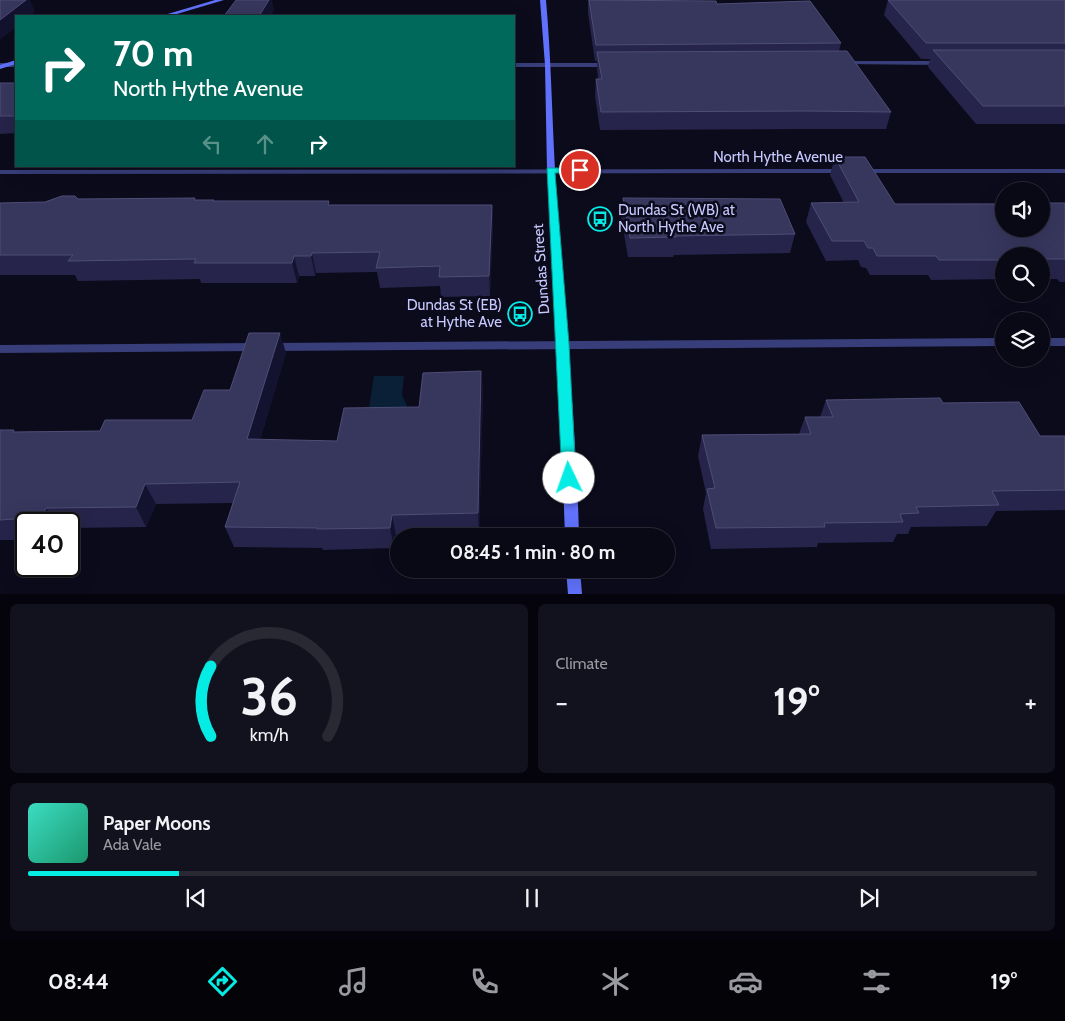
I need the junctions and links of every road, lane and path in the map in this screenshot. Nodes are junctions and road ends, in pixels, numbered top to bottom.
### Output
1 (221, 0) edge
2 (543, 0) edge
3 (168, 15) edge
4 (15, 63) edge
5 (836, 63) edge
6 (946, 63) edge
7 (618, 64) edge
8 (515, 65) edge
9 (548, 65) junction
10 (2, 66) edge
11 (551, 170) junction
12 (1065, 171) edge
13 (0, 172) edge
14 (995, 342) edge
15 (1050, 342) edge
16 (1065, 342) edge
17 (563, 344) junction
18 (0, 350) edge
19 (572, 528) edge
20 (573, 578) edge
21 (574, 594) edge

1 - 3 street
2 - 9 street, Dundas Street
4 - 10 street
5 - 6 street
7 - 9 street
8 - 9 street
9 - 11 street, Dundas Street
11 - 12 street, North Hythe Avenue
11 - 13 street, North Hythe Avenue
11 - 17 street, Dundas Street
14 - 17 street
15 - 16 street
17 - 18 street
17 - 19 street, Dundas Street
20 - 21 street

